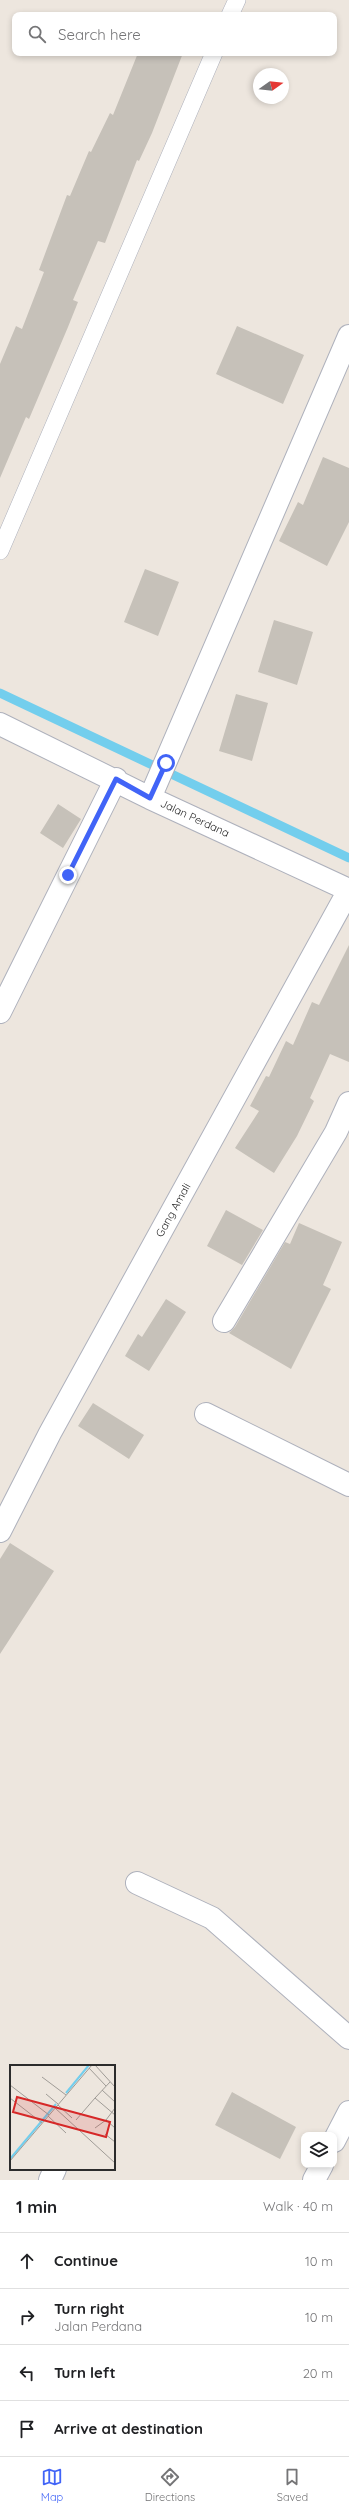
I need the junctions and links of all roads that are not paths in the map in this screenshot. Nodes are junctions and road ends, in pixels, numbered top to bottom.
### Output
1 (237, 0) edge
2 (231, 12) edge
3 (213, 56) edge
4 (349, 336) edge
5 (0, 551) edge
6 (0, 724) edge
7 (116, 779) junction
8 (153, 792) junction
9 (349, 890) edge
10 (0, 1012) edge
11 (349, 1103) edge
12 (224, 1321) dead end
13 (206, 1414) dead end
14 (349, 1485) edge
15 (0, 1531) edge
16 (137, 1883) dead end
17 (349, 2038) edge
18 (349, 2112) edge
19 (337, 2135) edge
20 (320, 2168) edge
21 (55, 2170) edge
22 (50, 2180) edge
23 (314, 2180) edge

1 - 2 lane
3 - 5 lane
4 - 8 street
6 - 7 street, Jalan Perdana
7 - 8 street, Jalan Perdana
7 - 10 street
8 - 9 street, Jalan Perdana
9 - 15 street, Gang Amali
11 - 12 street
13 - 14 street
16 - 17 street
18 - 19 street
20 - 23 street
21 - 22 street

